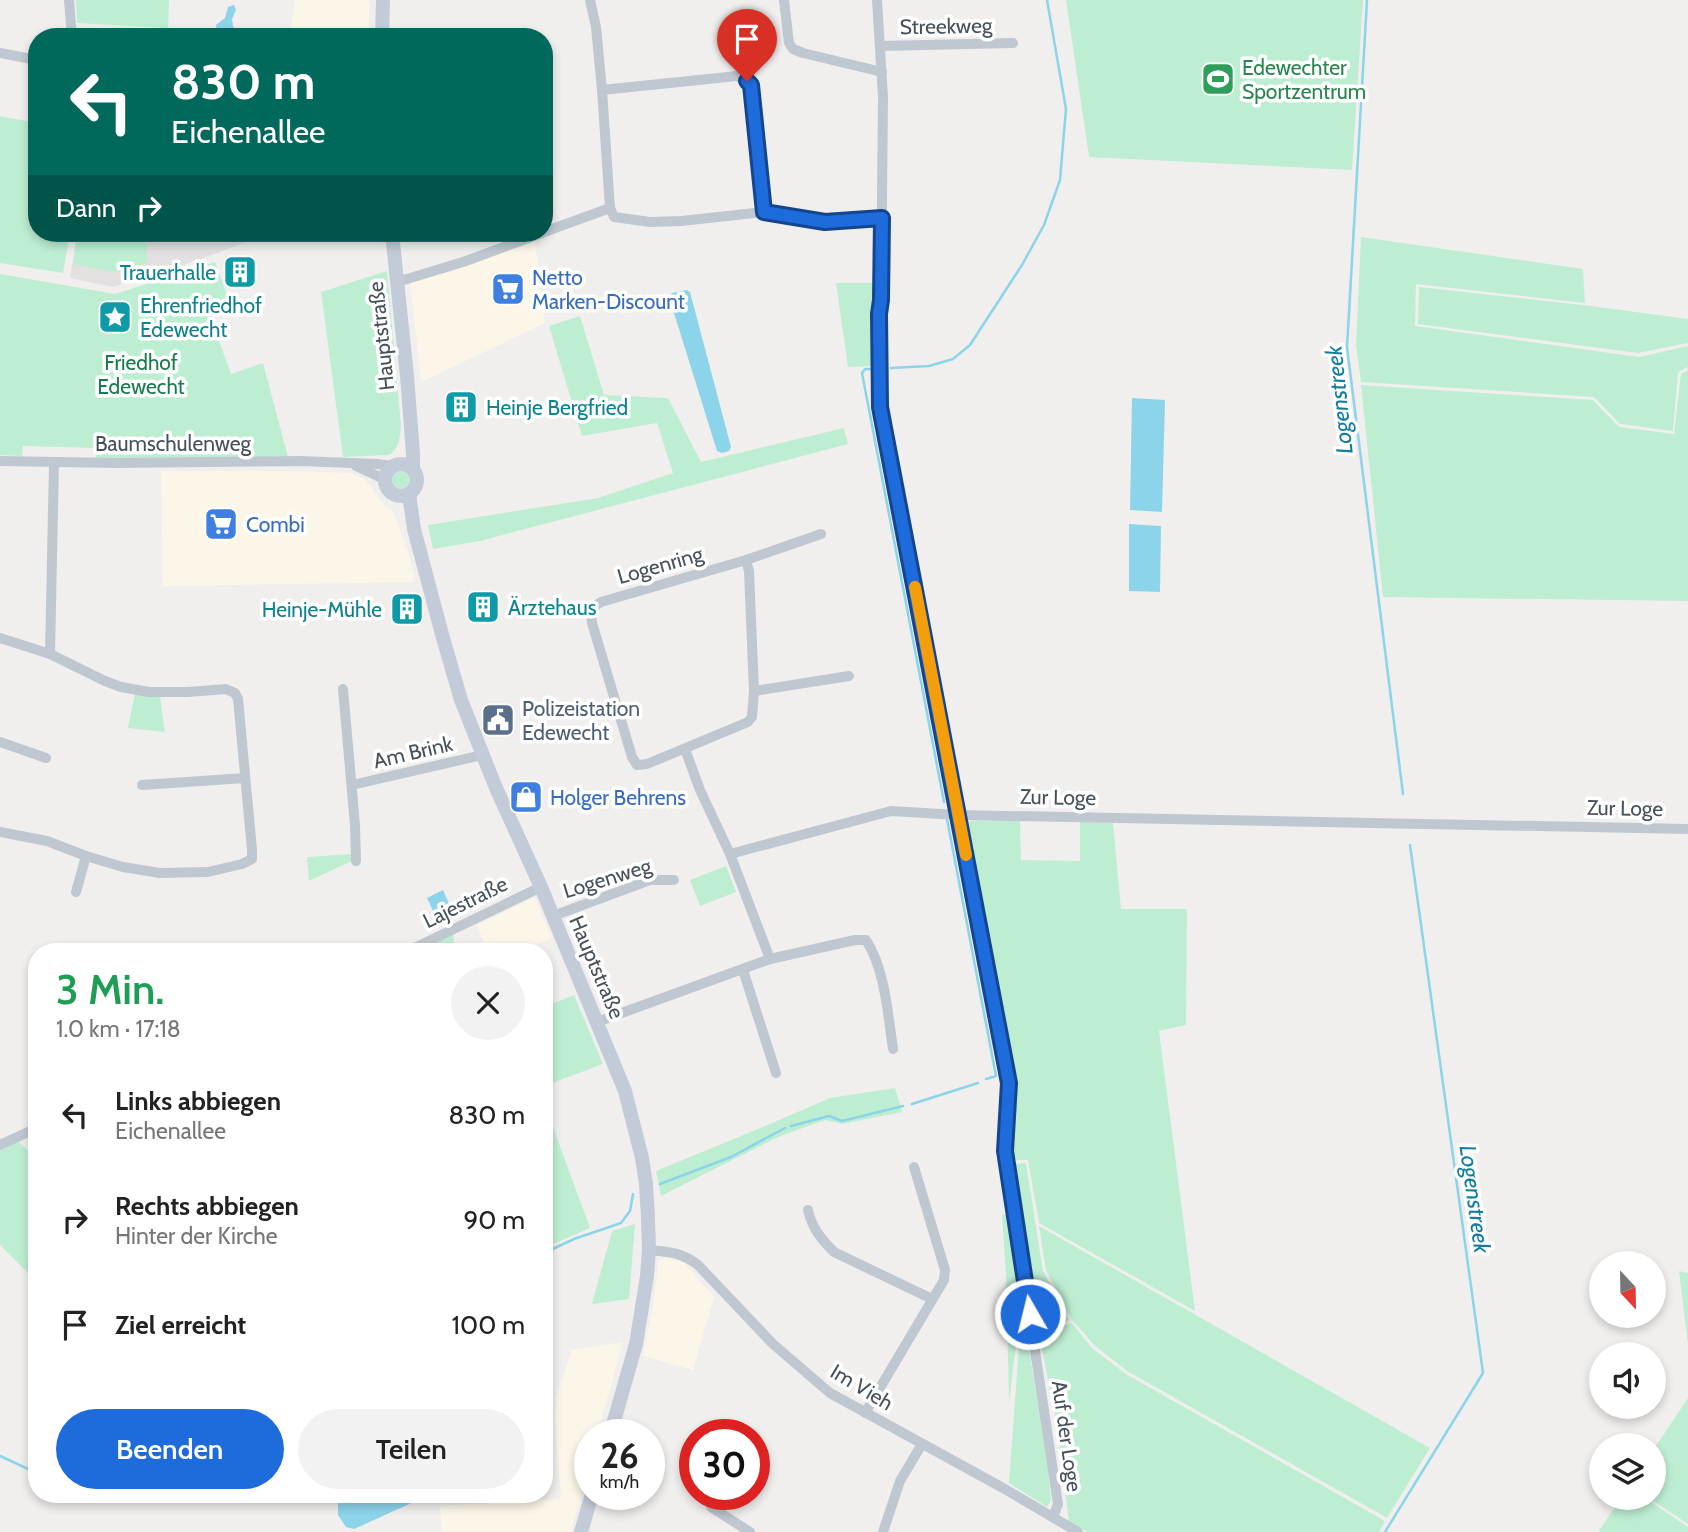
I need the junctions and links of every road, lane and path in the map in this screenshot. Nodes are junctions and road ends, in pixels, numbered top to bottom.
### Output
1 (69, 0) edge
2 (383, 0) edge
3 (590, 0) edge
4 (784, 0) edge
5 (877, 0) edge
6 (71, 28) edge
7 (382, 28) edge
8 (1013, 43) dead end
9 (880, 46) junction
10 (0, 53) edge
11 (28, 58) edge
12 (882, 72) junction
13 (602, 90) junction
14 (610, 208) junction
15 (764, 212) junction
16 (882, 218) junction
17 (553, 228) edge
18 (393, 242) edge
19 (510, 242) edge
20 (397, 282) junction
21 (0, 461) edge
22 (54, 463) junction
23 (397, 469) junction
24 (405, 495) junction
25 (821, 534) dead end
26 (746, 560) junction
27 (0, 638) edge
28 (50, 654) junction
29 (849, 676) dead end
30 (344, 689) dead end
31 (754, 691) junction
32 (0, 742) edge
33 (685, 749) junction
34 (482, 755) junction
35 (46, 758) dead end
36 (245, 778) junction
37 (142, 785) dead end
38 (352, 785) junction
39 (958, 815) junction
40 (1688, 829) edge
41 (0, 832) edge
42 (730, 854) junction
43 (86, 856) junction
44 (356, 861) dead end
45 (674, 880) dead end
46 (541, 887) junction
47 (76, 892) dead end
48 (553, 916) junction
49 (425, 943) edge
50 (770, 959) junction
51 (743, 970) junction
52 (597, 1023) junction
53 (893, 1049) dead end
54 (776, 1073) dead end
55 (28, 1132) edge
56 (0, 1145) edge
57 (914, 1167) dead end
58 (808, 1210) dead end
59 (649, 1250) junction
60 (932, 1299) junction
61 (865, 1413) junction
62 (615, 1419) edge
63 (922, 1444) junction
64 (587, 1510) edge
65 (716, 1510) edge
66 (1053, 1517) junction
67 (581, 1532) edge
68 (750, 1532) edge
69 (883, 1532) edge
70 (1078, 1532) edge

1 - 6 street
2 - 7 main road
3 - 13 street
4 - 12 street
5 - 9 street, Auf der Loge
8 - 9 street, Streekweg
9 - 12 street, Auf der Loge
10 - 11 street
12 - 16 street, Auf der Loge
13 - 14 street
13 - 15 street
14 - 15 street
14 - 17 street
15 - 16 street
16 - 39 street, Auf der Loge
18 - 20 main road, Hauptstraße
19 - 20 street
20 - 23 main road, Hauptstraße
21 - 22 street, Baumschulenweg
22 - 23 street, Baumschulenweg
22 - 28 street
23 - 24 main road
23 - 24 main road
24 - 34 main road, Hauptstraße
25 - 26 street, Logenring
26 - 31 street, Logenring
26 - 33 street, Logenring
27 - 28 street
28 - 36 street
29 - 31 street
30 - 38 street, Am Brink
31 - 33 street, Logenring
32 - 35 street
33 - 42 street
34 - 38 street, Am Brink
34 - 46 main road, Hauptstraße
36 - 37 street
36 - 43 street
38 - 44 street, Am Brink
39 - 40 street, Zur Loge
39 - 42 street, Zur Loge
39 - 66 street, Auf der Loge
41 - 43 street
42 - 50 street
43 - 47 street
45 - 48 street, Logenweg
46 - 48 main road, Hauptstraße
46 - 49 street, Lajestraße
48 - 52 main road, Hauptstraße
50 - 51 street
50 - 53 street
51 - 52 street
51 - 54 street
52 - 59 main road, Hauptstraße
55 - 56 street
57 - 60 street
58 - 60 street
59 - 61 street, Im Vieh
59 - 62 main road, Hauptstraße
60 - 61 street
61 - 63 street, Im Vieh
63 - 66 street, Im Vieh
63 - 69 street
64 - 67 main road
65 - 68 street
66 - 70 street, Im Vieh

